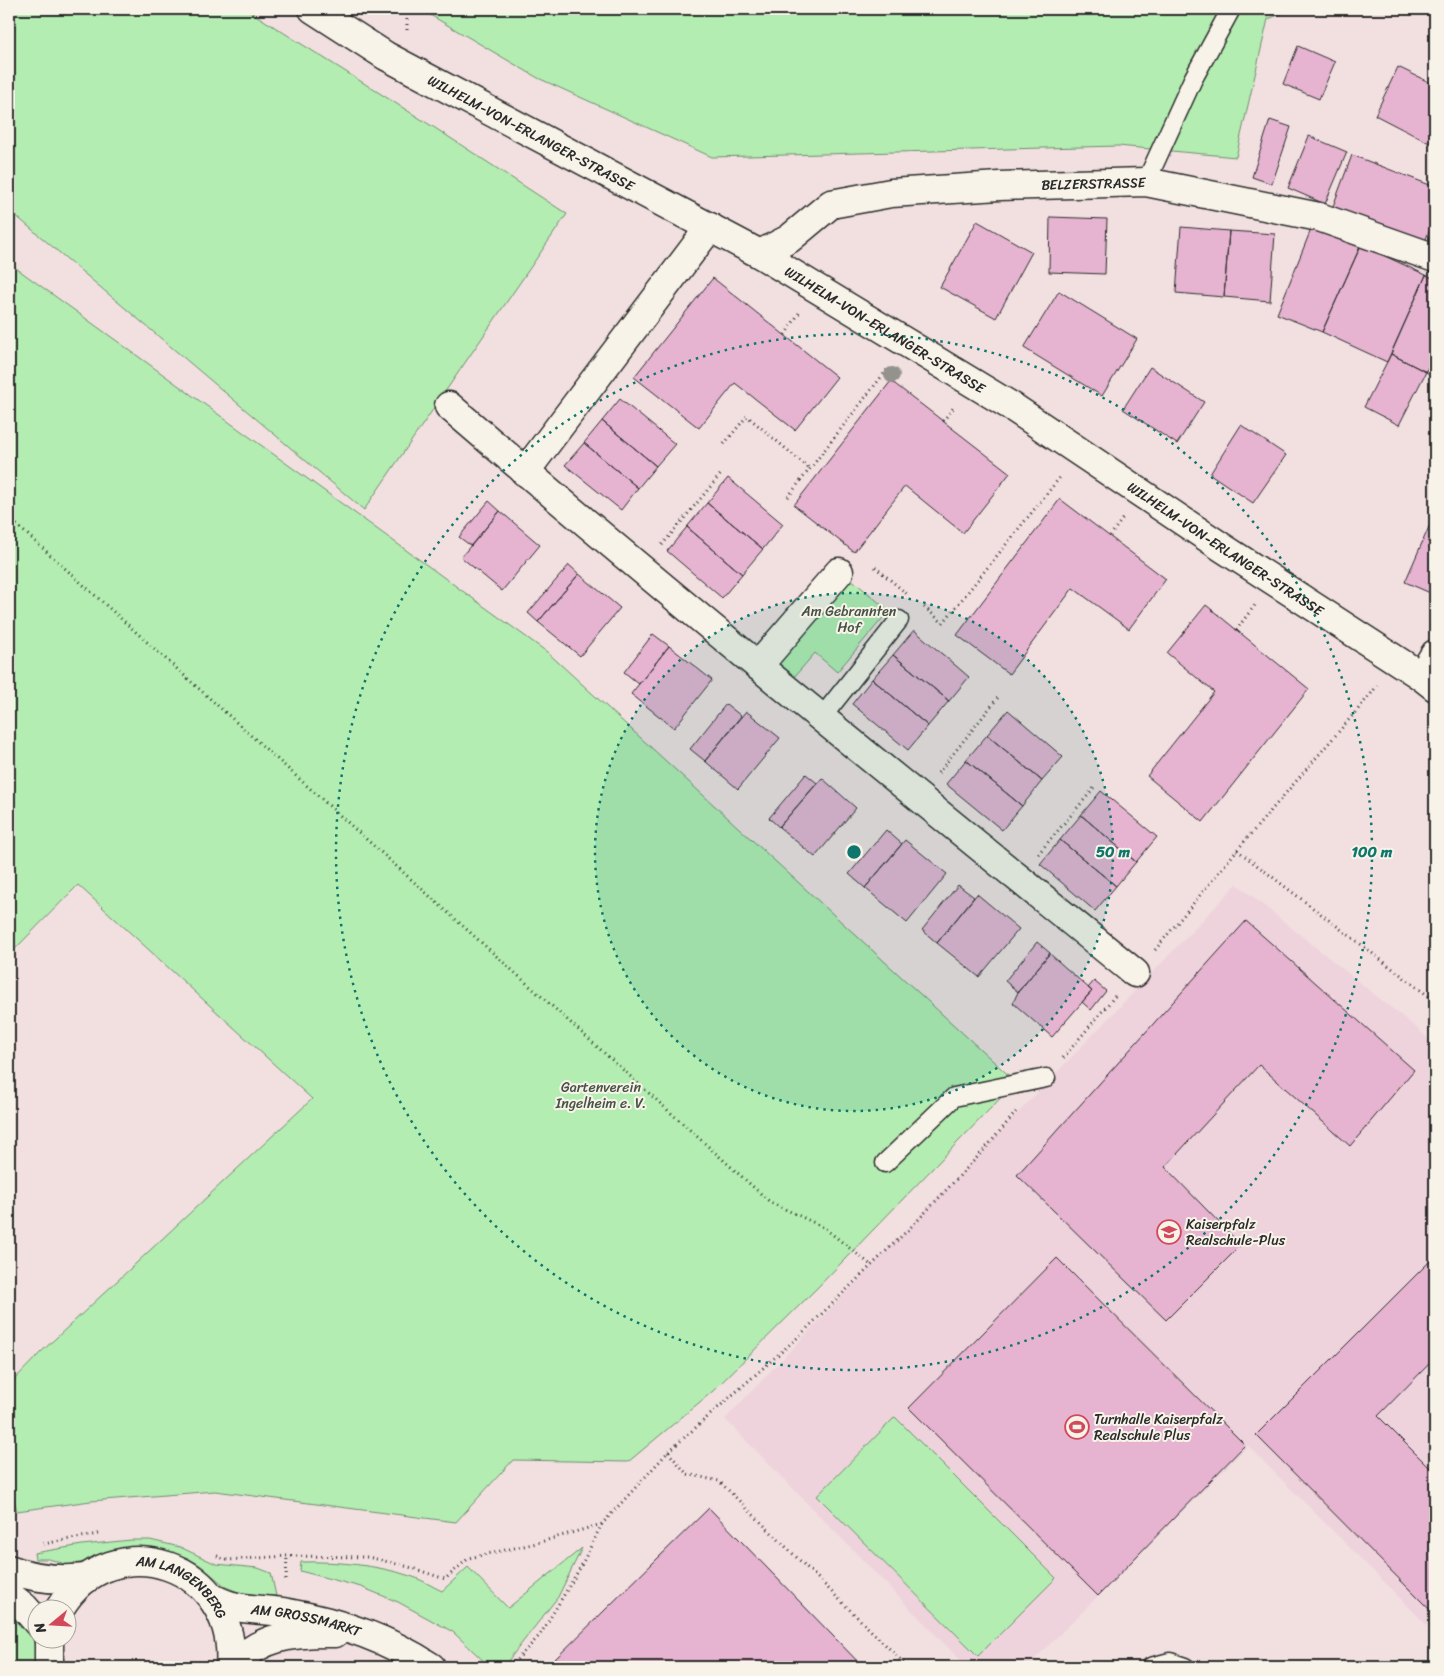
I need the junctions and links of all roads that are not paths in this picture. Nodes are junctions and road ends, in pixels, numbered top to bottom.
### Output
1 (313, 9) edge
2 (1231, 9) edge
3 (1146, 182) junction
4 (710, 227) junction
5 (760, 254) junction
6 (1435, 258) edge
7 (449, 406) dead end
8 (525, 472) junction
9 (839, 572) dead end
10 (899, 620) dead end
11 (758, 666) junction
12 (1431, 672) edge
13 (822, 717) junction
14 (1135, 973) dead end
15 (1046, 1078) dead end
16 (885, 1163) dead end
17 (9, 1570) edge
18 (87, 1578) junction
19 (9, 1595) edge
20 (68, 1598) edge
21 (213, 1598) junction
22 (28, 1613) edge
23 (371, 1635) junction
24 (231, 1667) edge
25 (431, 1667) edge
26 (1151, 1667) edge
27 (1185, 1667) edge

1 - 4 street, WILHELM-VON-ERLANGER-STRASSE
2 - 3 lane
3 - 5 street, BELZERSTRASSE
3 - 6 street, BELZERSTRASSE
4 - 5 street, WILHELM-VON-ERLANGER-STRASSE
4 - 8 street
5 - 12 street, WILHELM-VON-ERLANGER-STRASSE
7 - 8 street
8 - 11 street
9 - 11 street
10 - 13 lane
11 - 13 street
13 - 14 street
15 - 16 lane
17 - 18 street, AM LANGENBERG
18 - 20 street, AM LANGENBERG
18 - 21 street, AM LANGENBERG
19 - 22 street
21 - 23 street, AM GROSSMARKT
21 - 24 street, AM LANGENBERG
23 - 24 street, AM GROSSMARKT
23 - 25 street, AM GROSSMARKT
26 - 27 lane

